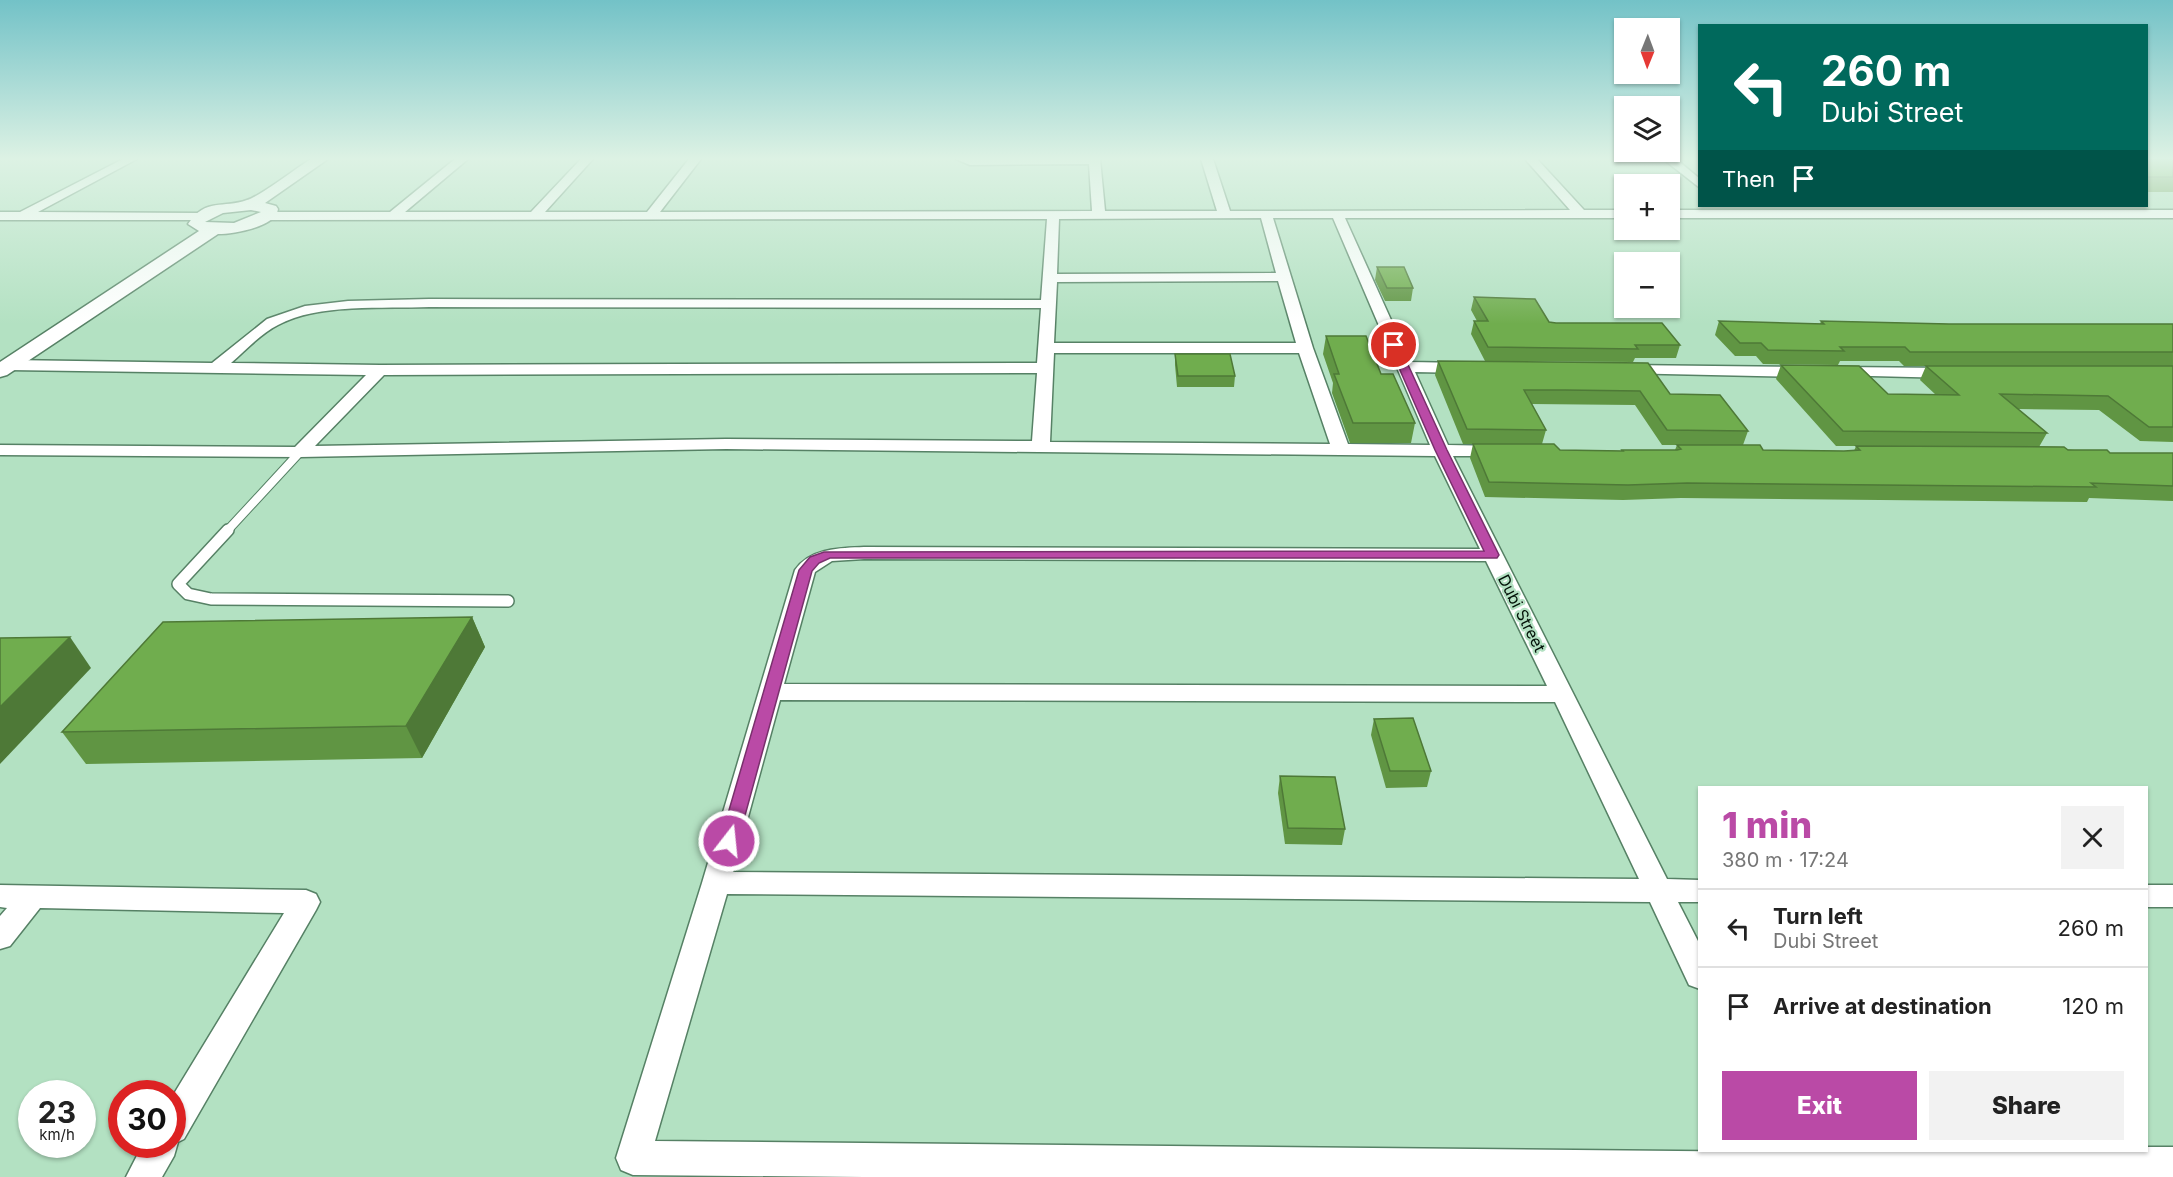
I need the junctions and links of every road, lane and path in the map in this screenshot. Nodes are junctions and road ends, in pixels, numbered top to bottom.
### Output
1 (26, 214) edge
2 (220, 214) edge
3 (394, 214) joint
4 (536, 214) joint
5 (1266, 214) junction
6 (1337, 214) junction
7 (1580, 214) joint
8 (1614, 214) edge
9 (2064, 214) edge
10 (2070, 214) joint
11 (2173, 214) edge
12 (651, 215) joint
13 (1099, 215) joint
14 (1225, 215) joint
15 (0, 216) edge
16 (22, 216) junction
17 (266, 216) joint
18 (1053, 216) junction
19 (208, 223) junction
20 (1050, 278) junction
21 (1284, 278) junction
22 (1048, 304) junction
23 (1047, 348) junction
24 (1305, 348) junction
25 (218, 366) junction
26 (1404, 367) junction
27 (5, 368) edge
28 (1046, 368) junction
29 (1480, 368) edge
30 (380, 370) junction
31 (1606, 370) edge
32 (1969, 373) edge
33 (1041, 446) junction
34 (1341, 449) junction
35 (0, 450) edge
36 (1441, 450) junction
37 (1522, 451) edge
38 (300, 452) junction
39 (1492, 555) junction
40 (508, 601) dead end
41 (772, 692) junction
42 (1563, 694) junction
43 (717, 883) junction
44 (1659, 890) junction
45 (1698, 891) edge
46 (0, 896) edge
47 (2148, 896) edge
48 (2173, 896) edge
49 (33, 897) junction
50 (0, 937) edge
51 (1698, 972) edge
52 (186, 1104) edge
53 (154, 1158) edge
54 (2173, 1164) edge
55 (1790, 1166) edge
56 (143, 1177) edge

1 - 16 street
2 - 19 street
3 - 4 street
3 - 17 street
4 - 12 street
5 - 6 street
5 - 14 street
5 - 21 street
6 - 7 street
6 - 26 street, Dubi Street
7 - 8 street
9 - 10 street
10 - 11 street
12 - 18 street
13 - 14 street
13 - 18 street
15 - 16 street
16 - 19 street
17 - 19 street
18 - 20 street
19 - 27 street
20 - 21 street
20 - 22 street
21 - 24 street
22 - 23 street
22 - 25 street
23 - 24 street
23 - 28 street
24 - 34 street
25 - 27 street
25 - 30 street
26 - 29 street
26 - 36 street, Dubi Street
28 - 30 street
28 - 33 street
30 - 38 street
31 - 32 street
33 - 34 street
33 - 38 street
34 - 36 street
35 - 38 street
36 - 37 street
36 - 39 street, Dubi Street
38 - 40 lane
39 - 41 street
39 - 42 street, Dubi Street
41 - 42 street
41 - 43 street
42 - 44 street, Dubi Street
43 - 44 street
43 - 55 street
44 - 45 street
44 - 51 street, Dubi Street
46 - 49 street
47 - 48 street
49 - 50 street
49 - 52 street
53 - 56 street
54 - 55 street

